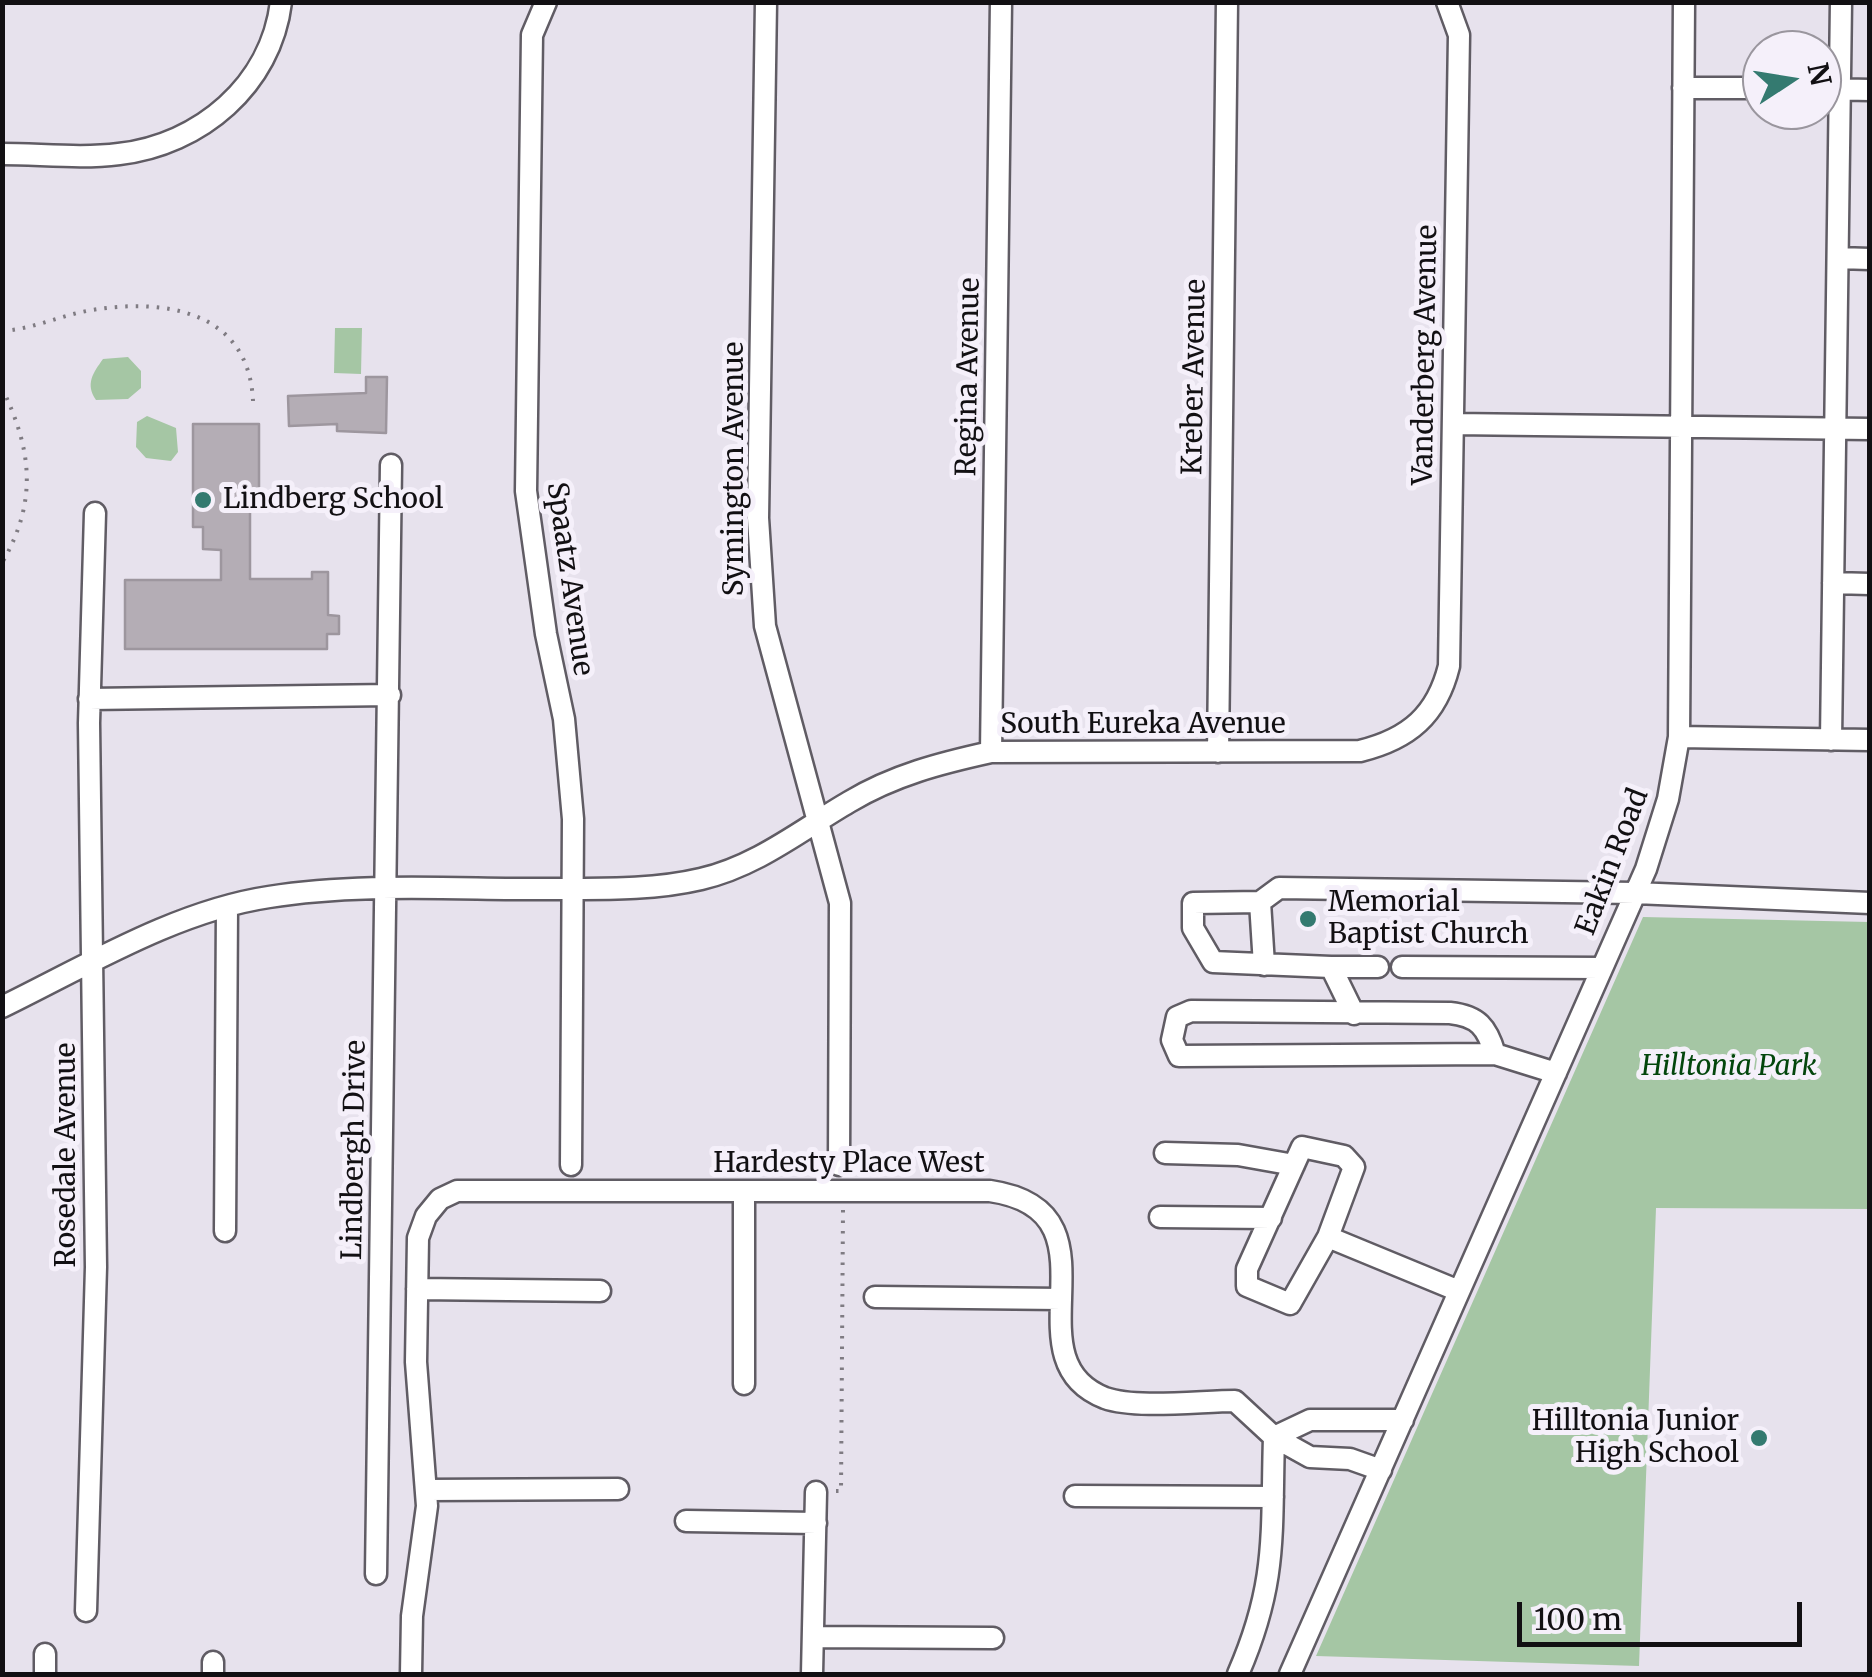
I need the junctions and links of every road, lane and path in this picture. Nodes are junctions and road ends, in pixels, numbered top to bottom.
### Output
1 (281, 2) edge
2 (546, 2) edge
3 (766, 2) edge
4 (1001, 2) edge
5 (1228, 2) edge
6 (1447, 2) edge
7 (1684, 2) edge
8 (1841, 2) edge
9 (1838, 30) edge
10 (1683, 88) junction
11 (1742, 88) edge
12 (1842, 89) edge
13 (1870, 90) edge
14 (1833, 130) edge
15 (2, 154) edge
16 (1838, 258) junction
17 (1870, 259) edge
18 (2, 331) edge
19 (2, 388) edge
20 (254, 401) dead end
21 (1453, 424) junction
22 (1678, 426) junction
23 (1835, 428) junction
24 (1870, 428) edge
25 (390, 464) dead end
26 (95, 513) dead end
27 (2, 563) edge
28 (1833, 583) junction
29 (1870, 584) edge
30 (390, 694) junction
31 (89, 699) junction
32 (1434, 707) joint
33 (1679, 738) junction
34 (1831, 740) junction
35 (1870, 740) edge
36 (991, 752) junction
37 (1218, 752) junction
38 (821, 822) junction
39 (572, 889) junction
40 (388, 890) junction
41 (1635, 893) junction
42 (1260, 902) junction
43 (1870, 903) edge
44 (228, 907) junction
45 (91, 964) junction
46 (1264, 964) junction
47 (1331, 967) junction
48 (1378, 967) dead end
49 (1402, 967) dead end
50 (1602, 968) junction
51 (2, 1007) edge
52 (1354, 1014) junction
53 (1495, 1054) junction
54 (1556, 1073) junction
55 (1164, 1152) dead end
56 (571, 1164) dead end
57 (839, 1165) dead end
58 (1294, 1165) junction
59 (744, 1190) junction
60 (845, 1191) junction
61 (1160, 1217) dead end
62 (1271, 1218) junction
63 (225, 1230) dead end
64 (1328, 1238) junction
65 (417, 1289) junction
66 (600, 1291) dead end
67 (1459, 1291) junction
68 (876, 1297) dead end
69 (1062, 1299) junction
70 (744, 1384) dead end
71 (1403, 1420) junction
72 (1274, 1437) junction
73 (1380, 1470) junction
74 (618, 1489) dead end
75 (426, 1490) junction
76 (816, 1492) joint
77 (1075, 1496) dead end
78 (1273, 1497) junction
79 (686, 1521) dead end
80 (816, 1523) junction
81 (376, 1574) dead end
82 (86, 1611) dead end
83 (813, 1636) junction
84 (993, 1638) dead end
85 (411, 1674) edge
86 (812, 1674) edge
87 (1238, 1674) edge
88 (1290, 1674) edge

1 - 15 street
2 - 39 street, Spaatz Avenue
3 - 38 street, Symington Avenue
4 - 36 street, Regina Avenue
5 - 37 street, Kreber Avenue
6 - 21 street, Vanderberg Avenue
7 - 10 street, Eakin Road
8 - 9 street
10 - 11 street
10 - 22 street, Eakin Road
12 - 13 street
14 - 16 street
16 - 17 street
16 - 23 street
18 - 20 path
19 - 27 path
21 - 22 street
21 - 32 street, Vanderberg Avenue
22 - 23 street
22 - 33 street, Eakin Road
23 - 24 street
23 - 28 street
25 - 30 street, Lindbergh Drive
26 - 31 street, Rosedale Avenue
28 - 29 street
28 - 34 street
30 - 31 street
30 - 40 street, Lindbergh Drive
31 - 45 street, Rosedale Avenue
32 - 37 street, South Eureka Avenue
33 - 34 street
33 - 41 street, Eakin Road
34 - 35 street
36 - 37 street, South Eureka Avenue
36 - 38 street, South Eureka Avenue
38 - 39 street, South Eureka Avenue
38 - 57 street, Symington Avenue
39 - 40 street, South Eureka Avenue
39 - 56 street, Spaatz Avenue
40 - 44 street, South Eureka Avenue
40 - 81 street, Lindbergh Drive
41 - 42 street
41 - 43 street
41 - 50 street, Eakin Road
42 - 46 street
42 - 46 street
44 - 45 street, South Eureka Avenue
44 - 63 street
45 - 51 street, South Eureka Avenue
45 - 82 street, Rosedale Avenue
46 - 47 street
47 - 48 street
47 - 52 street
49 - 50 street
50 - 54 street, Eakin Road
52 - 53 street
52 - 53 street
53 - 54 street
54 - 67 street, Eakin Road
55 - 58 street
58 - 62 street
58 - 64 street
59 - 60 street, Hardesty Place West
59 - 65 street, Hardesty Place West
59 - 70 street
60 - 69 street, Hardesty Place West
60 - 76 path
61 - 62 street
62 - 64 street
64 - 67 street
65 - 66 street
65 - 75 street
67 - 71 street, Eakin Road
68 - 69 street
69 - 72 street, Hardesty Place West
71 - 72 street
71 - 73 street, Eakin Road
72 - 73 street, Hardesty Place West
72 - 78 street
73 - 88 street, Eakin Road
74 - 75 street
75 - 85 street
76 - 80 street
77 - 78 street
78 - 87 street
79 - 80 street
80 - 83 street
83 - 84 street
83 - 86 street

